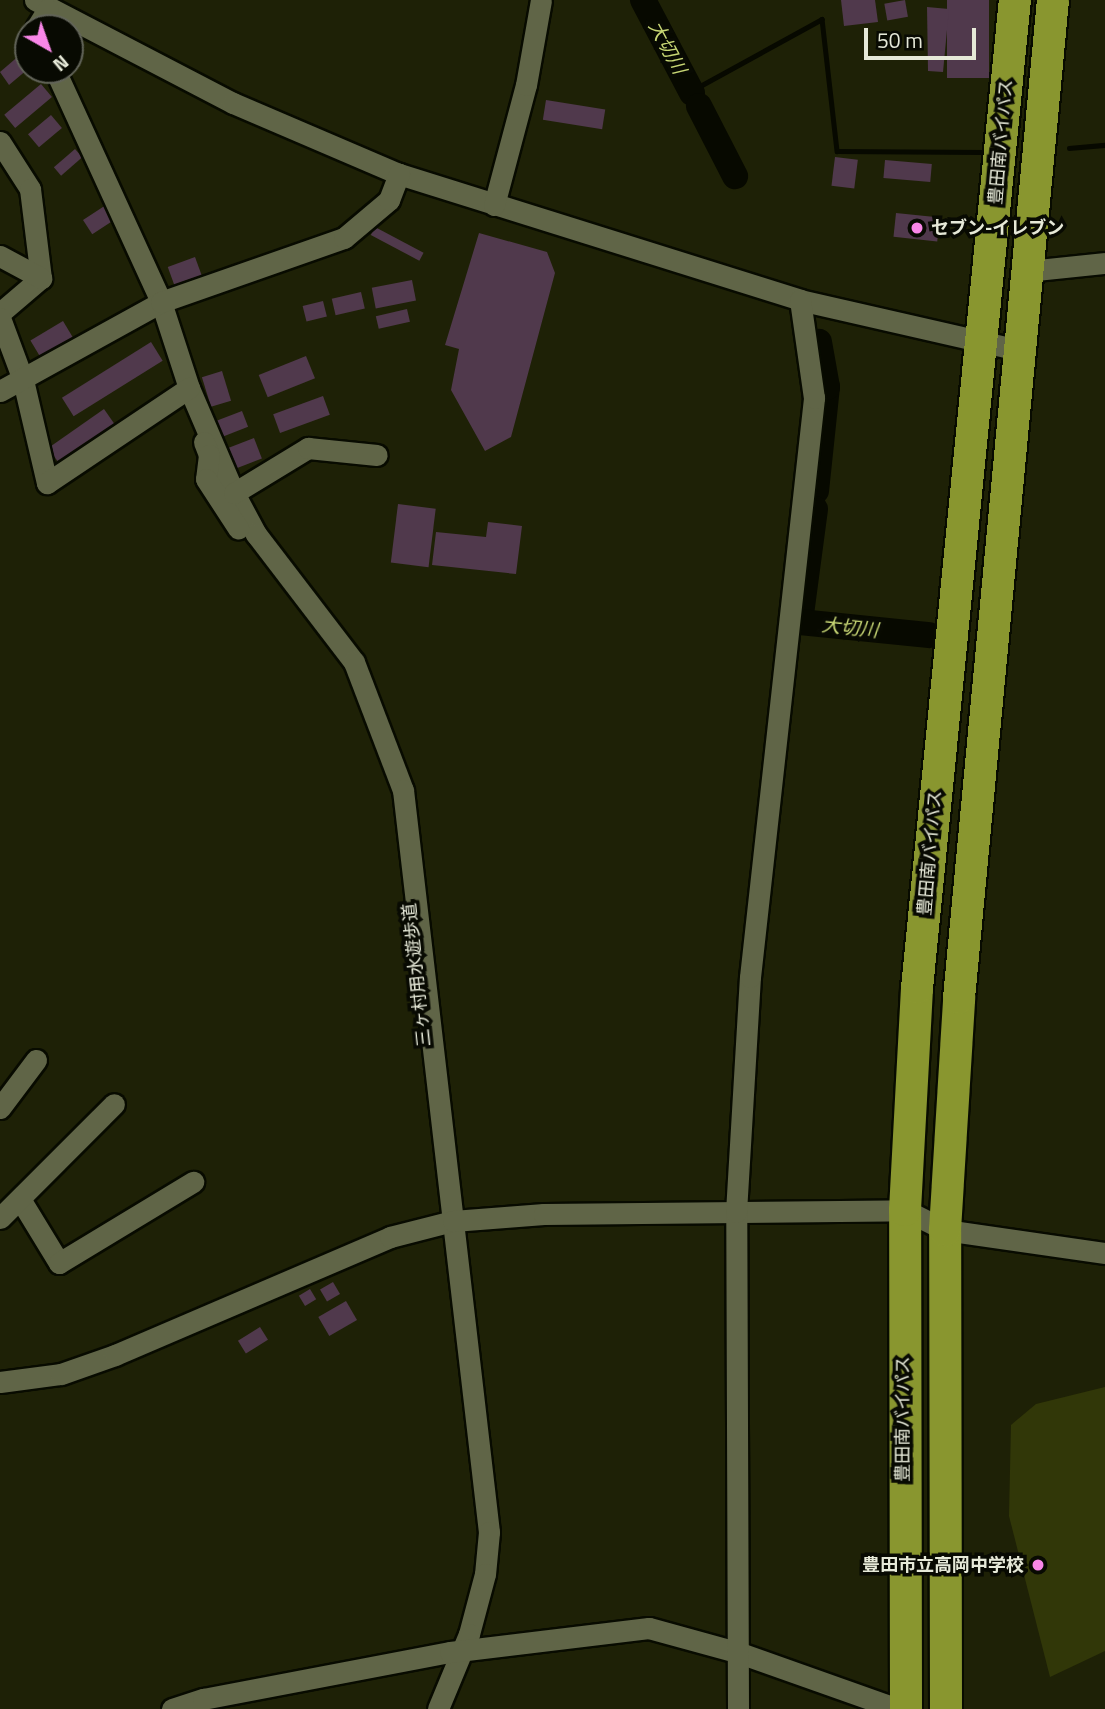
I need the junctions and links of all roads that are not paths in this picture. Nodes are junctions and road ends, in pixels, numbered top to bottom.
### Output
1 (541, 0) edge
2 (1015, 0) edge
3 (1053, 0) edge
4 (41, 4) edge
5 (1048, 52) junction
6 (61, 84) edge
7 (0, 142) edge
8 (399, 174) junction
9 (494, 205) junction
10 (0, 256) edge
11 (1105, 263) edge
12 (1027, 271) junction
13 (41, 278) junction
14 (800, 300) junction
15 (161, 302) junction
16 (0, 315) edge
17 (982, 342) junction
18 (1019, 350) junction
19 (23, 380) junction
20 (186, 390) junction
21 (0, 391) edge
22 (377, 455) dead end
23 (234, 493) junction
24 (36, 1060) dead end
25 (114, 1104) dead end
26 (0, 1108) edge
27 (193, 1182) dead end
28 (20, 1199) junction
29 (736, 1212) junction
30 (0, 1218) edge
31 (925, 1220) junction
32 (449, 1222) junction
33 (1105, 1253) edge
34 (0, 1382) edge
35 (459, 1646) junction
36 (737, 1652) junction
37 (172, 1709) edge
38 (431, 1709) edge
39 (438, 1709) edge
40 (738, 1709) edge
41 (898, 1709) edge
42 (906, 1709) edge
43 (946, 1709) edge

1 - 9 street
2 - 17 highway, 豊田南バイパス
3 - 5 highway
4 - 8 street
5 - 12 highway
5 - 17 highway
6 - 15 street
7 - 13 street
8 - 9 street
8 - 15 street
9 - 14 street
10 - 13 street
11 - 12 street
12 - 18 highway
13 - 16 street
14 - 17 street
14 - 29 street
15 - 19 street
15 - 20 street
16 - 19 street
17 - 18 street
17 - 31 highway, 豊田南バイパス
18 - 31 highway
19 - 20 street
19 - 21 street
20 - 23 street
20 - 32 street, 三ヶ村用水遊歩道
22 - 23 street
23 - 32 street
24 - 26 street
25 - 28 street
27 - 28 street
28 - 30 street
29 - 31 street
29 - 32 street
29 - 36 street
31 - 33 street
31 - 42 highway, 豊田南バイパス
31 - 43 highway, 豊田南バイパス
32 - 34 street
32 - 35 street
35 - 36 street
35 - 37 street
35 - 38 street
35 - 39 street
36 - 40 street
36 - 41 street

